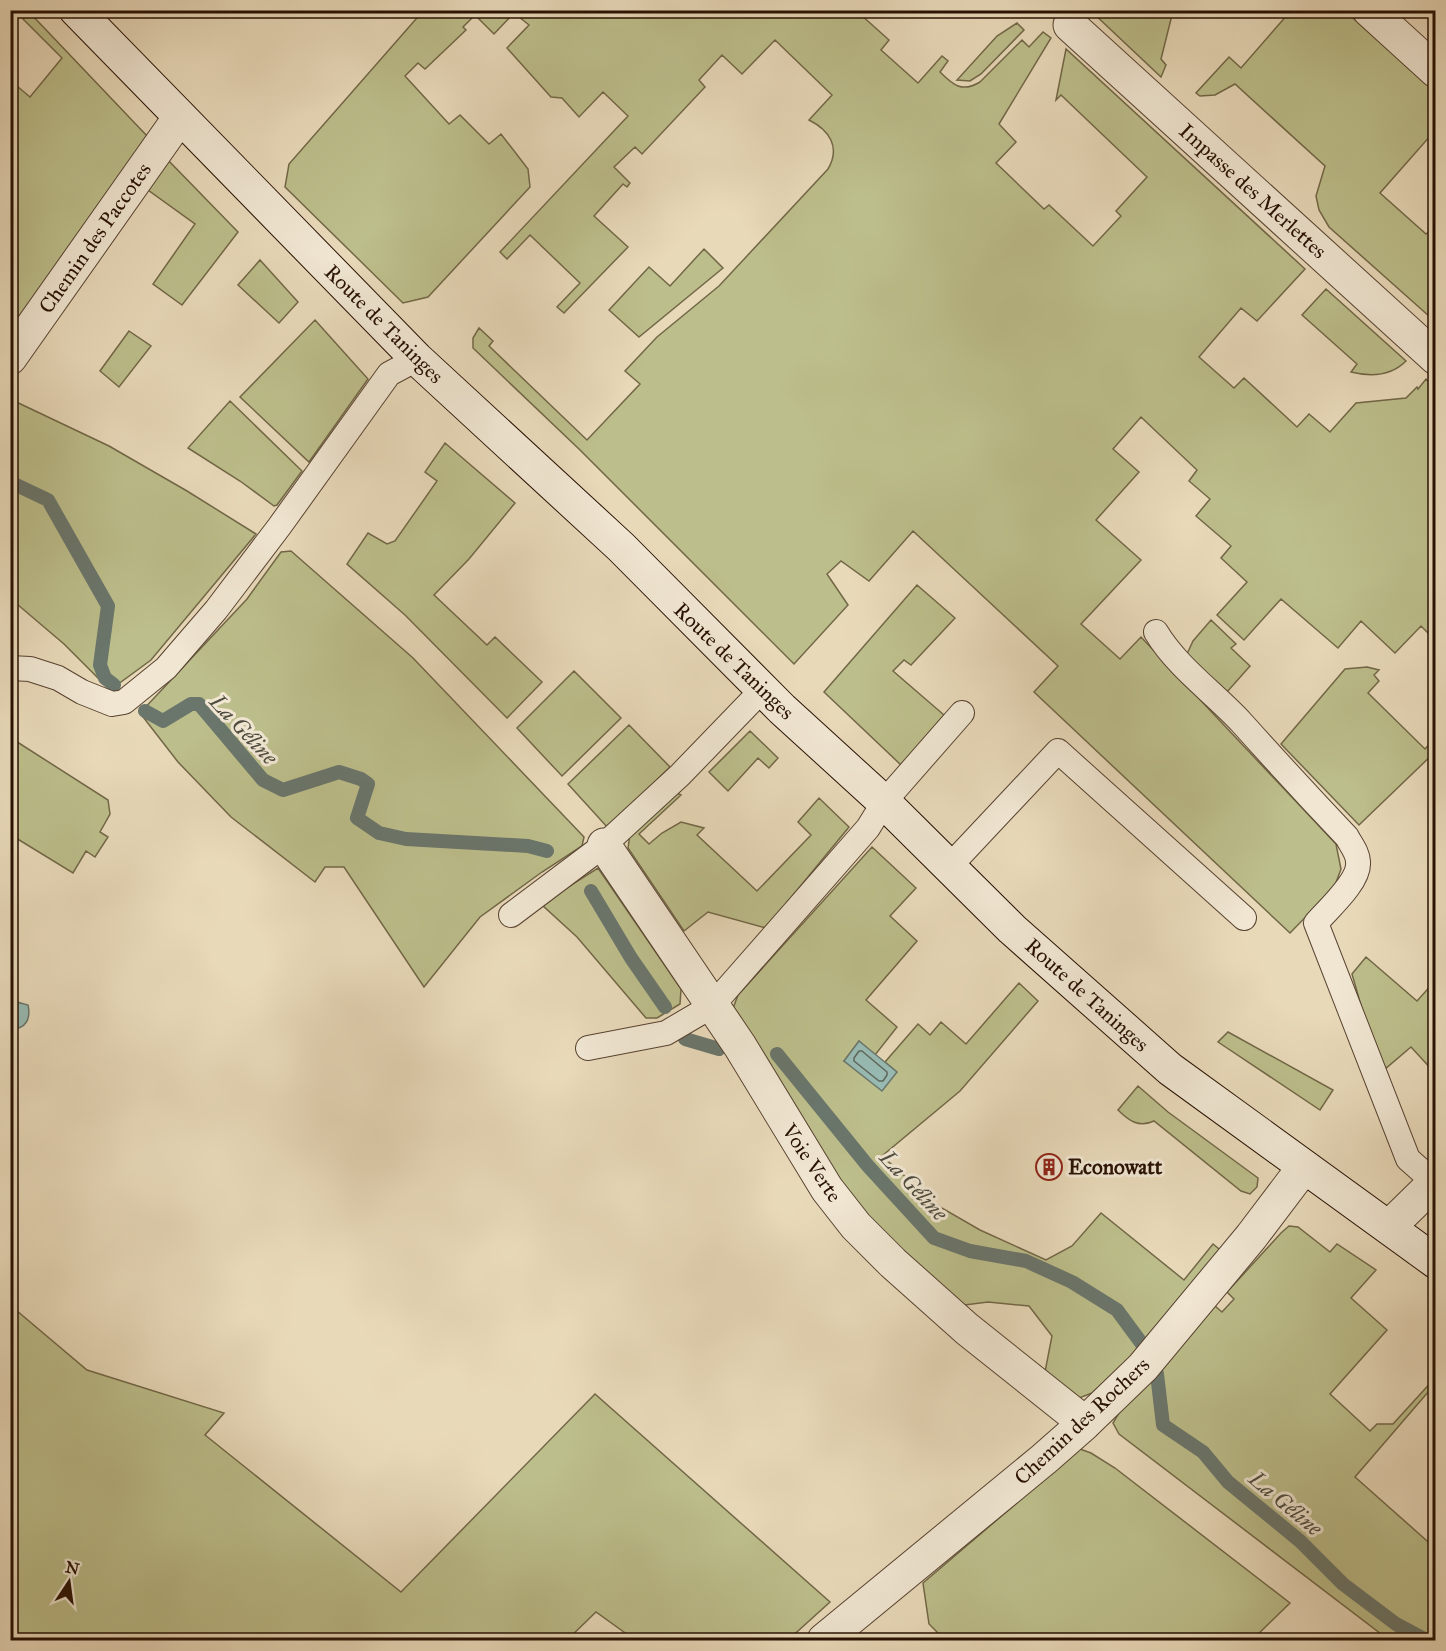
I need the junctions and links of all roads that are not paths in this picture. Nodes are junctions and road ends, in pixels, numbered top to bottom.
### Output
1 (76, 10) edge
2 (1369, 10) edge
3 (1070, 25) dead end
4 (1436, 71) edge
5 (180, 117) junction
6 (10, 358) edge
7 (1436, 358) edge
8 (417, 359) junction
9 (1156, 632) dead end
10 (10, 668) edge
11 (763, 689) junction
12 (962, 713) dead end
13 (884, 802) junction
14 (604, 845) junction
15 (949, 867) junction
16 (511, 915) dead end
17 (1244, 918) dead end
18 (712, 1006) junction
19 (588, 1048) dead end
20 (1304, 1167) junction
21 (1435, 1182) edge
22 (1389, 1227) junction
23 (1436, 1262) edge
24 (1085, 1423) junction
25 (824, 1641) edge

1 - 5 street, Route de Taninges
2 - 4 street
3 - 7 street, Impasse des Merlettes
5 - 6 street, Chemin des Paccotes
5 - 8 street, Route de Taninges
8 - 10 lane
8 - 11 street, Route de Taninges
9 - 21 lane
11 - 13 street, Route de Taninges
11 - 14 lane
12 - 13 lane
13 - 15 street, Route de Taninges
13 - 18 lane
14 - 16 lane
14 - 18 street, Voie Verte
15 - 17 lane
15 - 20 street, Route de Taninges
18 - 19 lane
18 - 24 street, Voie Verte
20 - 22 street, Route de Taninges
20 - 24 street, Chemin des Rochers
21 - 22 street
22 - 23 street, Route de Taninges
24 - 25 street, Chemin des Rochers

